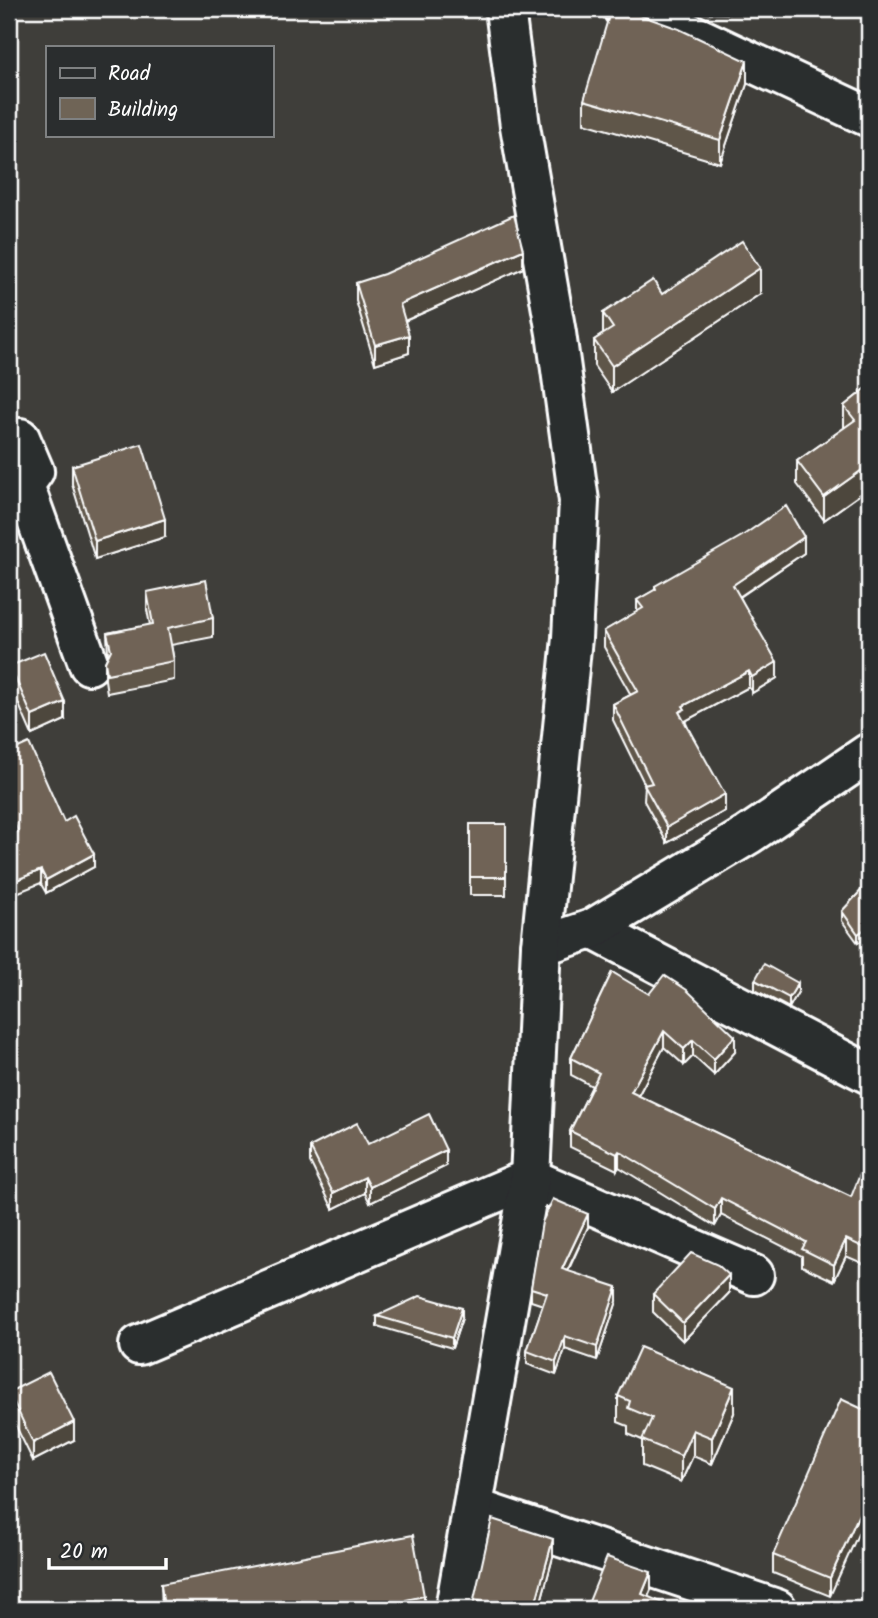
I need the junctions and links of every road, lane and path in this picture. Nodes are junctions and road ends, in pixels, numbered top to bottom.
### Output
1 (505, 9) edge
2 (623, 9) edge
3 (869, 117) edge
4 (9, 438) edge
5 (89, 664) dead end
6 (869, 753) edge
7 (592, 929) junction
8 (541, 946) junction
9 (869, 1074) edge
10 (530, 1178) junction
11 (754, 1275) dead end
12 (139, 1345) dead end
13 (474, 1508) junction
14 (455, 1609) edge
15 (777, 1609) edge

1 - 8 street
2 - 3 street
4 - 5 street
6 - 7 street
7 - 8 street
7 - 9 street
8 - 10 street
10 - 11 street
10 - 12 street
10 - 13 street
13 - 14 street
13 - 15 street

